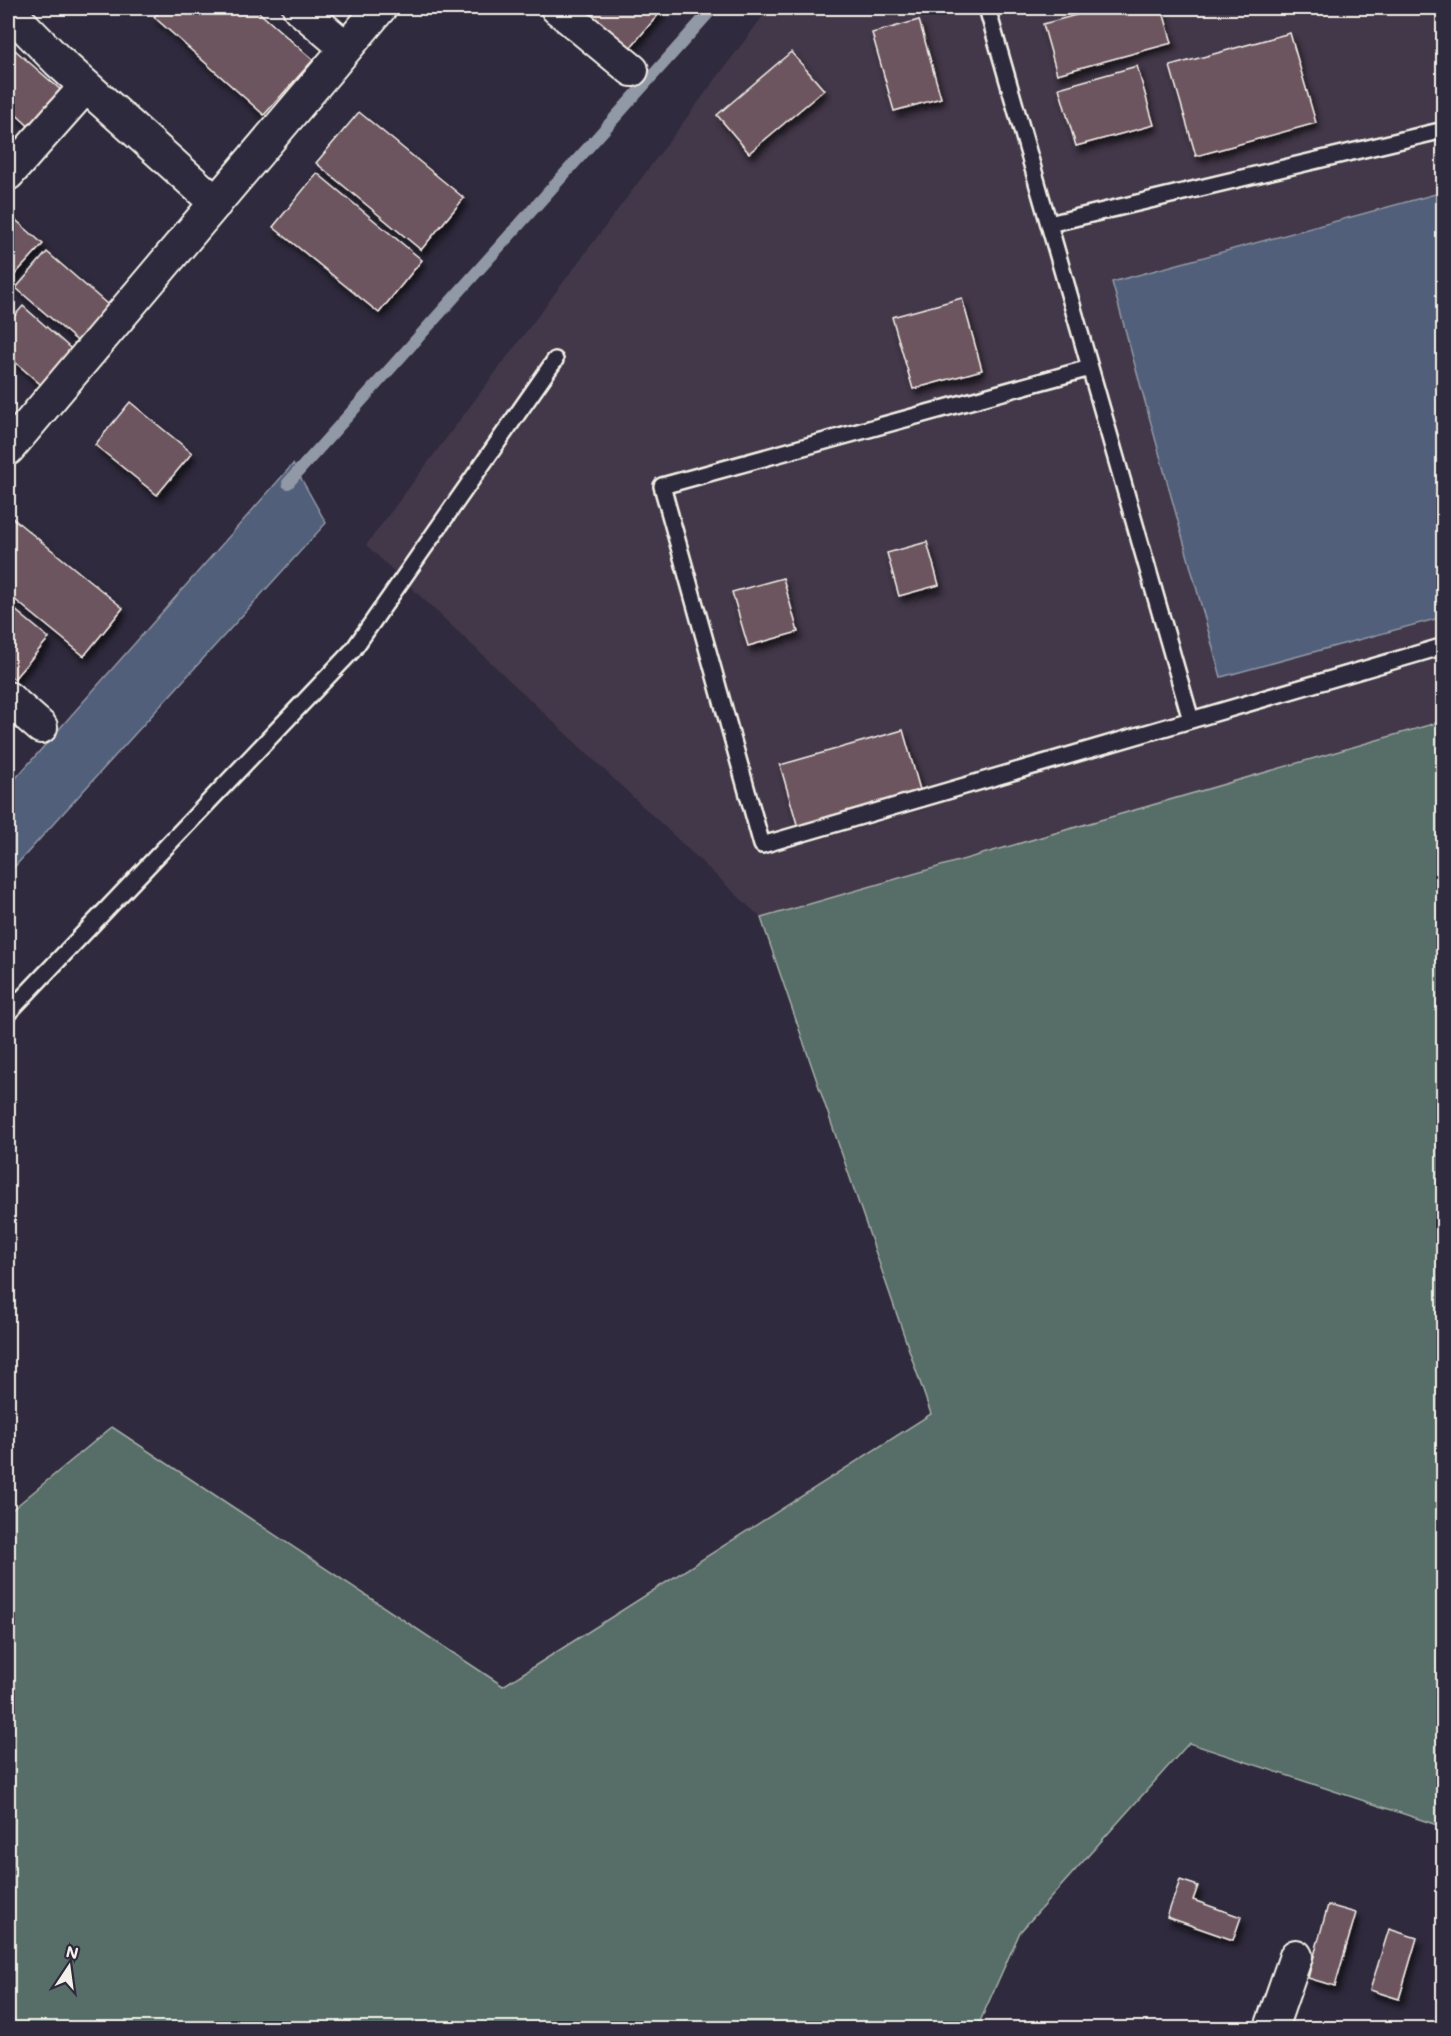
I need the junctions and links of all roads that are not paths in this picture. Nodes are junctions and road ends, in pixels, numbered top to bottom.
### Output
1 (299, 8) edge
2 (381, 8) edge
3 (557, 8) edge
4 (987, 8) edge
5 (8, 10) edge
6 (346, 48) junction
7 (632, 70) dead end
8 (86, 86) junction
9 (1443, 130) edge
10 (8, 174) edge
11 (216, 203) junction
12 (1049, 224) junction
13 (555, 360) dead end
14 (1090, 368) junction
15 (8, 449) edge
16 (1443, 646) edge
17 (8, 698) edge
18 (1191, 720) junction
19 (41, 727) dead end
20 (8, 1013) edge
21 (1296, 1956) dead end
22 (1271, 2028) edge

1 - 6 street
2 - 6 street
3 - 7 street
4 - 12 lane
5 - 8 street
6 - 11 street
8 - 10 street
8 - 11 street
9 - 12 lane
11 - 15 street
12 - 14 lane
13 - 20 lane
14 - 18 lane
14 - 18 lane
16 - 18 lane
17 - 19 street
21 - 22 street

